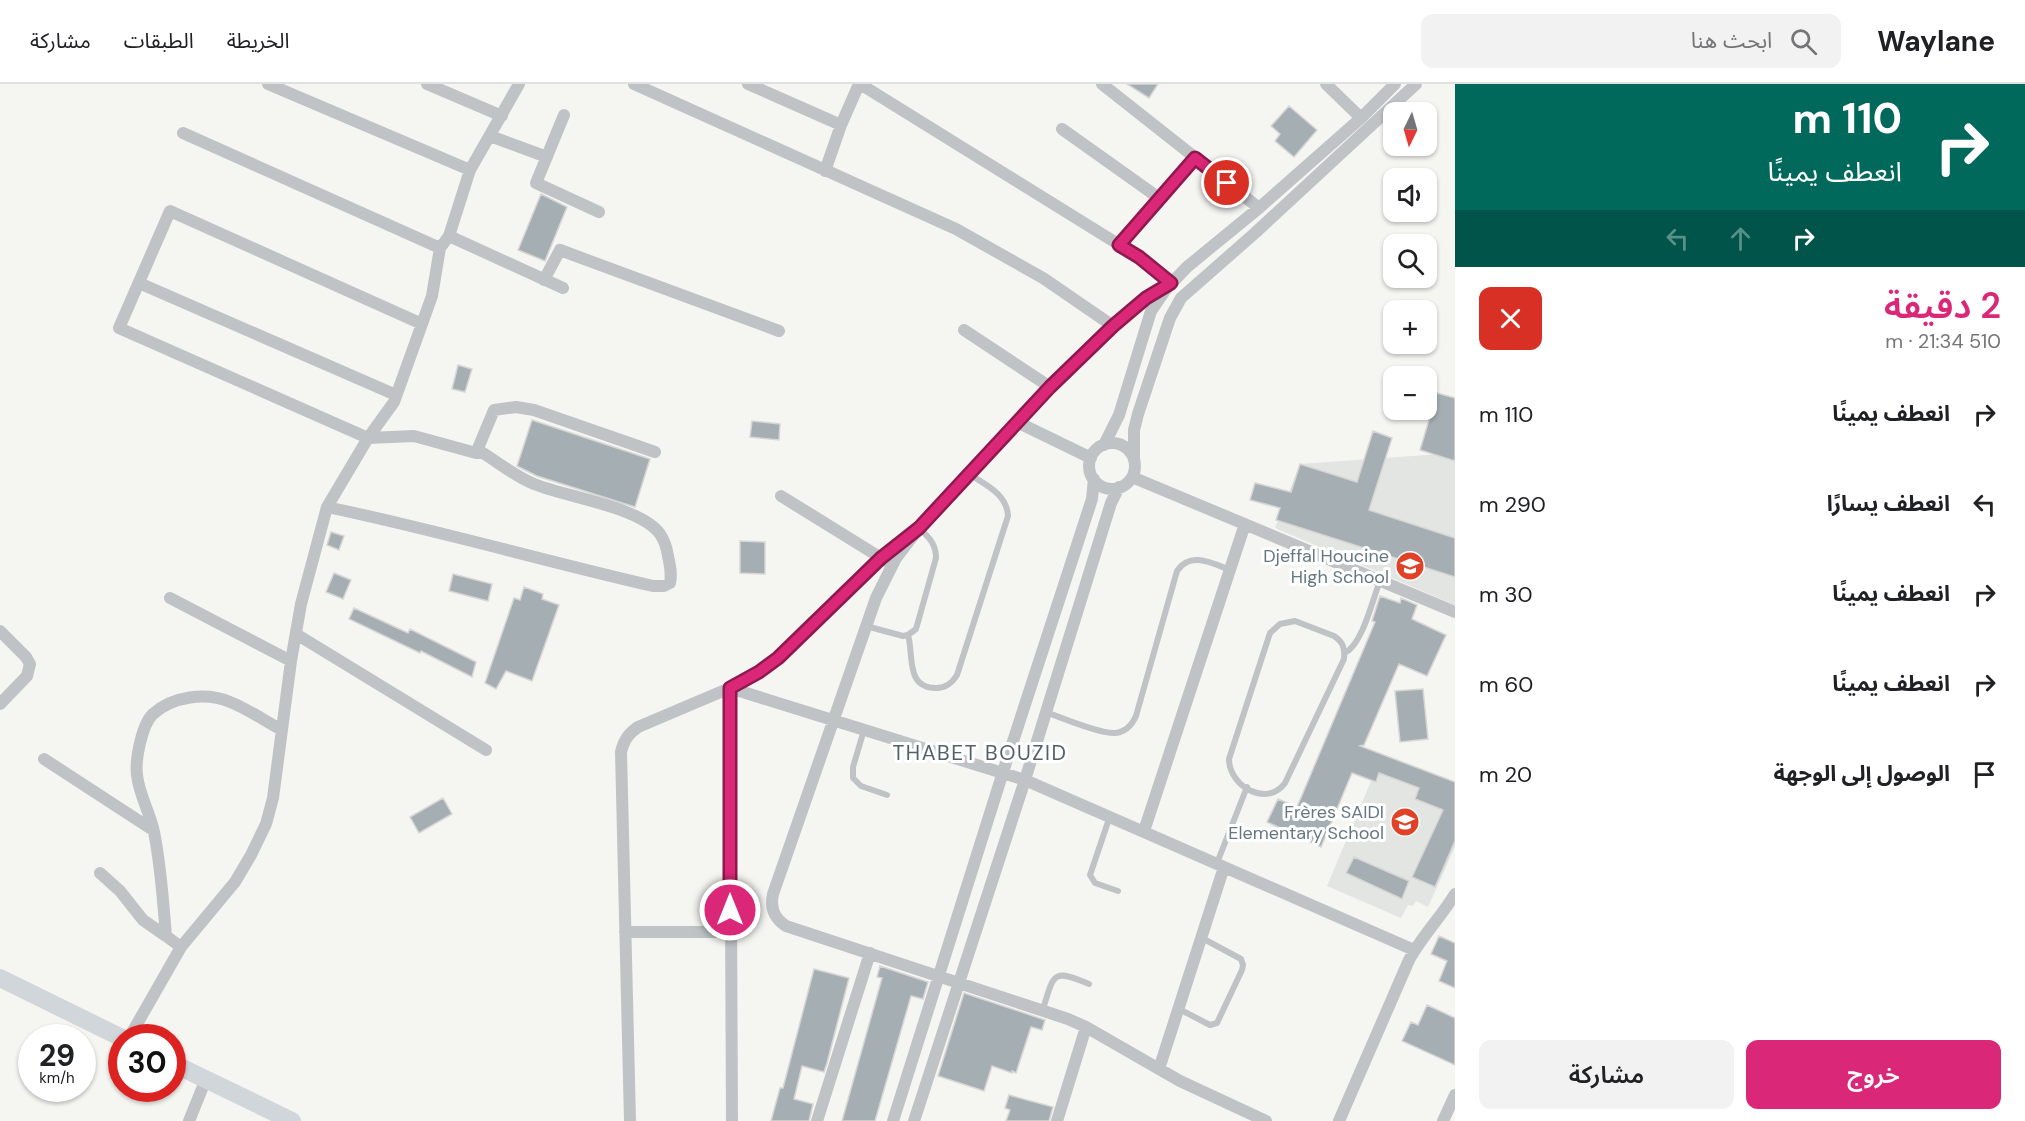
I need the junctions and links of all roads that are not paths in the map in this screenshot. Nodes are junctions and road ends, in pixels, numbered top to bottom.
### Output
1 (268, 84) edge
2 (427, 84) edge
3 (519, 84) edge
4 (634, 84) edge
5 (748, 84) edge
6 (860, 84) edge
7 (1102, 84) edge
8 (1326, 84) edge
9 (1395, 84) edge
10 (1416, 84) edge
11 (564, 115) dead end
12 (502, 116) junction
13 (1361, 118) junction
14 (841, 125) junction
15 (1062, 129) dead end
16 (183, 133) dead end
17 (490, 136) junction
18 (547, 157) junction
19 (1195, 158) junction
20 (470, 170) junction
21 (825, 171) junction
22 (1159, 198) junction
23 (1259, 208) junction
24 (599, 212) dead end
25 (449, 236) junction
26 (1119, 245) junction
27 (440, 248) junction
28 (544, 280) junction
29 (139, 283) junction
30 (1171, 283) junction
31 (562, 288) dead end
32 (422, 324) junction
33 (1113, 326) junction
34 (964, 330) dead end
35 (779, 331) dead end
36 (1050, 387) junction
37 (396, 395) junction
38 (1017, 422) junction
39 (368, 438) junction
40 (1104, 445) junction
41 (655, 452) dead end
42 (476, 453) junction
43 (1091, 458) junction
44 (1134, 458) junction
45 (969, 474) junction
46 (1132, 477) junction
47 (1094, 479) junction
48 (1119, 488) junction
49 (781, 496) dead end
50 (327, 507) junction
51 (1245, 524) junction
52 (919, 528) junction
53 (886, 561) junction
54 (1230, 570) junction
55 (1380, 581) junction
56 (170, 598) dead end
57 (1455, 612) edge
58 (866, 626) junction
59 (0, 631) edge
60 (296, 634) junction
61 (908, 635) junction
62 (1345, 653) junction
63 (291, 661) junction
64 (730, 688) junction
65 (0, 704) edge
66 (1046, 712) junction
67 (834, 721) junction
68 (282, 730) junction
69 (864, 730) junction
70 (486, 750) dead end
71 (44, 759) dead end
72 (1003, 772) junction
73 (1025, 780) junction
74 (1247, 787) junction
75 (886, 795) dead end
76 (1110, 816) junction
77 (153, 830) junction
78 (1144, 831) junction
79 (1221, 865) junction
80 (100, 873) dead end
81 (1118, 891) dead end
82 (1455, 894) edge
83 (625, 932) junction
84 (730, 932) junction
85 (166, 936) junction
86 (1202, 938) junction
87 (182, 947) junction
88 (1414, 950) junction
89 (870, 953) junction
90 (938, 976) junction
91 (0, 978) edge
92 (959, 982) junction
93 (1089, 984) dead end
94 (1179, 1009) junction
95 (1043, 1010) junction
96 (137, 1024) edge
97 (1086, 1027) junction
98 (108, 1031) edge
99 (1159, 1069) junction
100 (186, 1070) edge
101 (206, 1079) junction
102 (1455, 1095) edge
103 (189, 1121) edge
104 (292, 1121) edge
105 (630, 1121) edge
106 (732, 1121) edge
107 (817, 1121) edge
108 (893, 1121) edge
109 (914, 1121) edge
110 (1057, 1121) edge
111 (1266, 1121) edge
112 (1339, 1121) edge
113 (1443, 1121) edge

1 - 20 street
2 - 12 street
3 - 12 street
4 - 21 street
5 - 14 street
6 - 14 street
6 - 26 street
7 - 19 street
8 - 13 street
9 - 13 street
10 - 44 street
11 - 18 street
12 - 17 street
13 - 23 street
14 - 21 street
15 - 22 street
16 - 27 street
17 - 18 street
17 - 20 street
18 - 24 street
19 - 22 street
19 - 23 street
20 - 25 street
21 - 33 street
22 - 26 street
23 - 30 street
25 - 27 street
25 - 28 street
26 - 30 street
27 - 32 street
28 - 31 street
28 - 35 street
29 - 32 street
29 - 37 street
29 - 39 street
30 - 33 street
30 - 40 street
32 - 37 street
33 - 36 street
34 - 36 street
36 - 38 street
37 - 39 street
38 - 43 street
38 - 45 street
39 - 42 street
39 - 50 street
40 - 43 street
40 - 44 street
41 - 42 street
42 - 50 street
43 - 47 street
44 - 46 street
45 - 52 street
45 - 61 lane
46 - 48 street
46 - 51 street
47 - 48 street
47 - 72 street
48 - 66 street
49 - 53 street
50 - 60 street
51 - 54 street
51 - 55 street
52 - 53 street
52 - 61 lane
53 - 58 street
53 - 64 street
54 - 66 lane
54 - 78 street
55 - 57 street
55 - 62 lane
56 - 63 street
58 - 61 lane
58 - 67 street
59 - 65 street
60 - 63 street
60 - 70 street
62 - 74 lane
62 - 74 lane
63 - 68 street
64 - 67 street
64 - 83 street
64 - 84 street
66 - 73 street
67 - 69 street
67 - 89 street
68 - 77 street
68 - 87 street
69 - 72 street
69 - 75 lane
71 - 77 street
72 - 73 street
72 - 90 street
73 - 76 street
73 - 92 street
74 - 79 lane
76 - 78 street
76 - 81 lane
77 - 85 street
78 - 79 street
79 - 86 street
79 - 88 street
80 - 85 street
82 - 88 street
83 - 84 street
83 - 105 street
84 - 106 street
85 - 87 street
86 - 94 street
86 - 94 lane
87 - 96 street
88 - 112 street
89 - 90 street
89 - 107 street
90 - 92 street
90 - 108 street
91 - 98 street
92 - 95 street
92 - 109 street
93 - 95 lane
94 - 99 street
95 - 97 street
97 - 99 street
97 - 110 street
99 - 111 street
100 - 101 street
101 - 103 street
101 - 104 street
102 - 113 street

